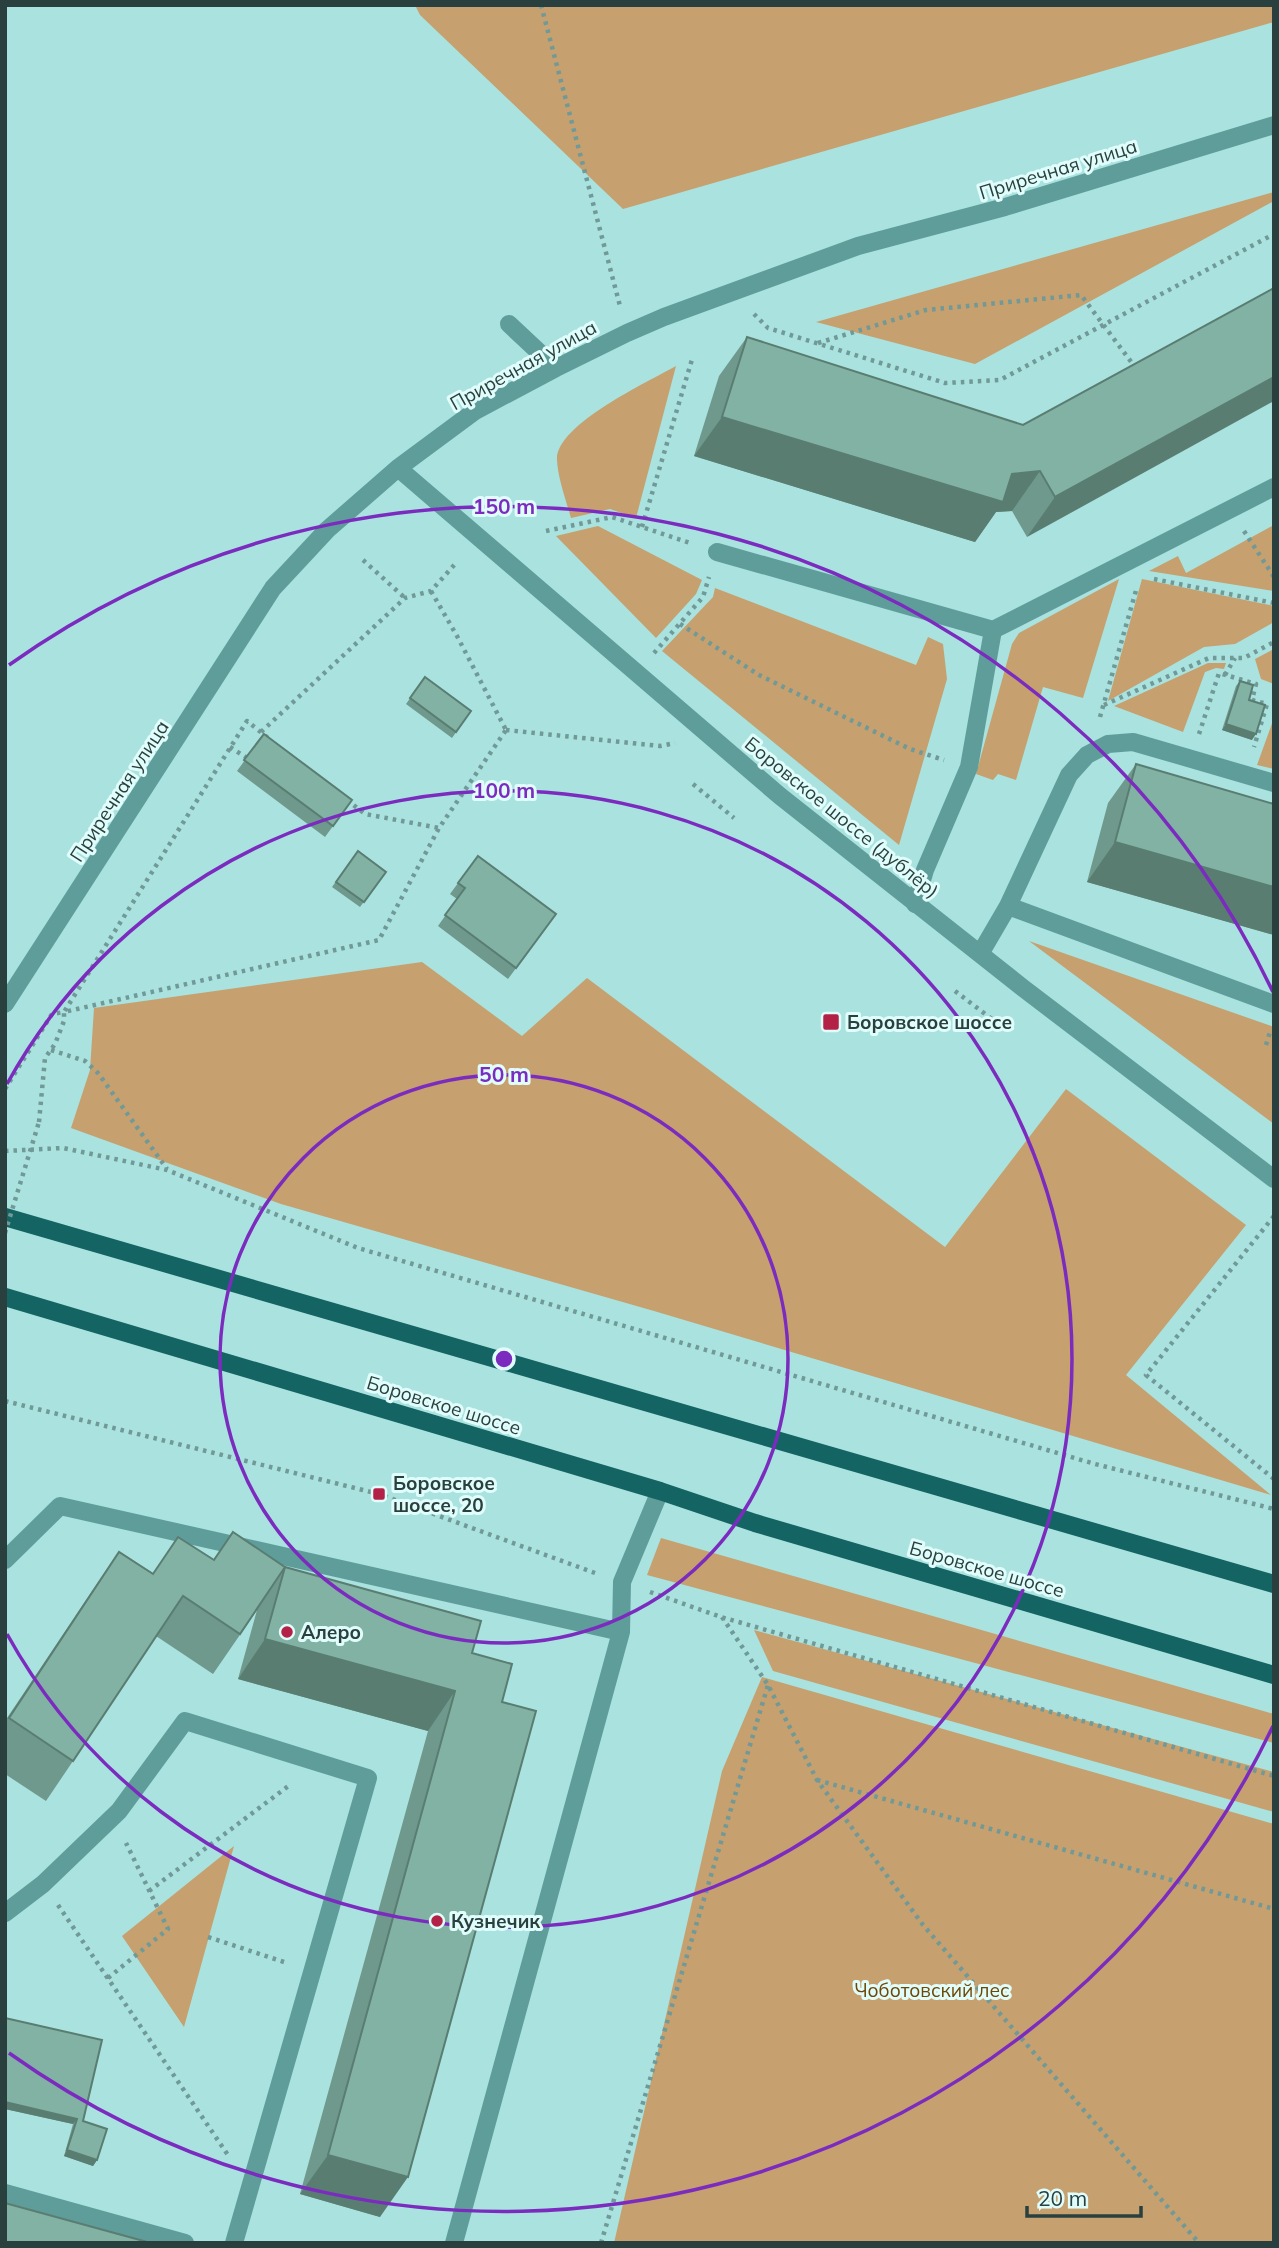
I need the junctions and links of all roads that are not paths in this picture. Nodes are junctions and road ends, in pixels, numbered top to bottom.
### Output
1 (1274, 125) edge
2 (509, 324) dead end
3 (556, 368) junction
4 (398, 468) junction
5 (1274, 487) edge
6 (717, 552) road end
7 (993, 629) junction
8 (1274, 783) edge
9 (915, 904) junction
10 (1008, 906) junction
11 (980, 954) junction
12 (5, 1004) edge
13 (1274, 1004) edge
14 (1274, 1179) edge
15 (5, 1217) edge
16 (5, 1297) edge
17 (660, 1491) junction
18 (5, 1560) edge
19 (1274, 1584) edge
20 (621, 1632) junction
21 (1274, 1675) edge
22 (5, 1913) edge
23 (5, 2193) edge
24 (185, 2243) edge
25 (234, 2243) edge
26 (454, 2243) edge

1 - 3 street, Приречная улица
2 - 3 street
3 - 4 street, Приречная улица
4 - 9 street, Боровское шоссе (дублёр)
4 - 12 street, Приречная улица
5 - 7 street
6 - 7 street
7 - 9 street
8 - 10 street
9 - 11 street, Боровское шоссе (дублёр)
10 - 11 street
10 - 13 street
11 - 14 street, Боровское шоссе (дублёр)
15 - 19 main road
16 - 17 main road, Боровское шоссе
17 - 20 street
17 - 21 main road, Боровское шоссе
18 - 20 street
20 - 26 street
22 - 25 street
23 - 24 street

